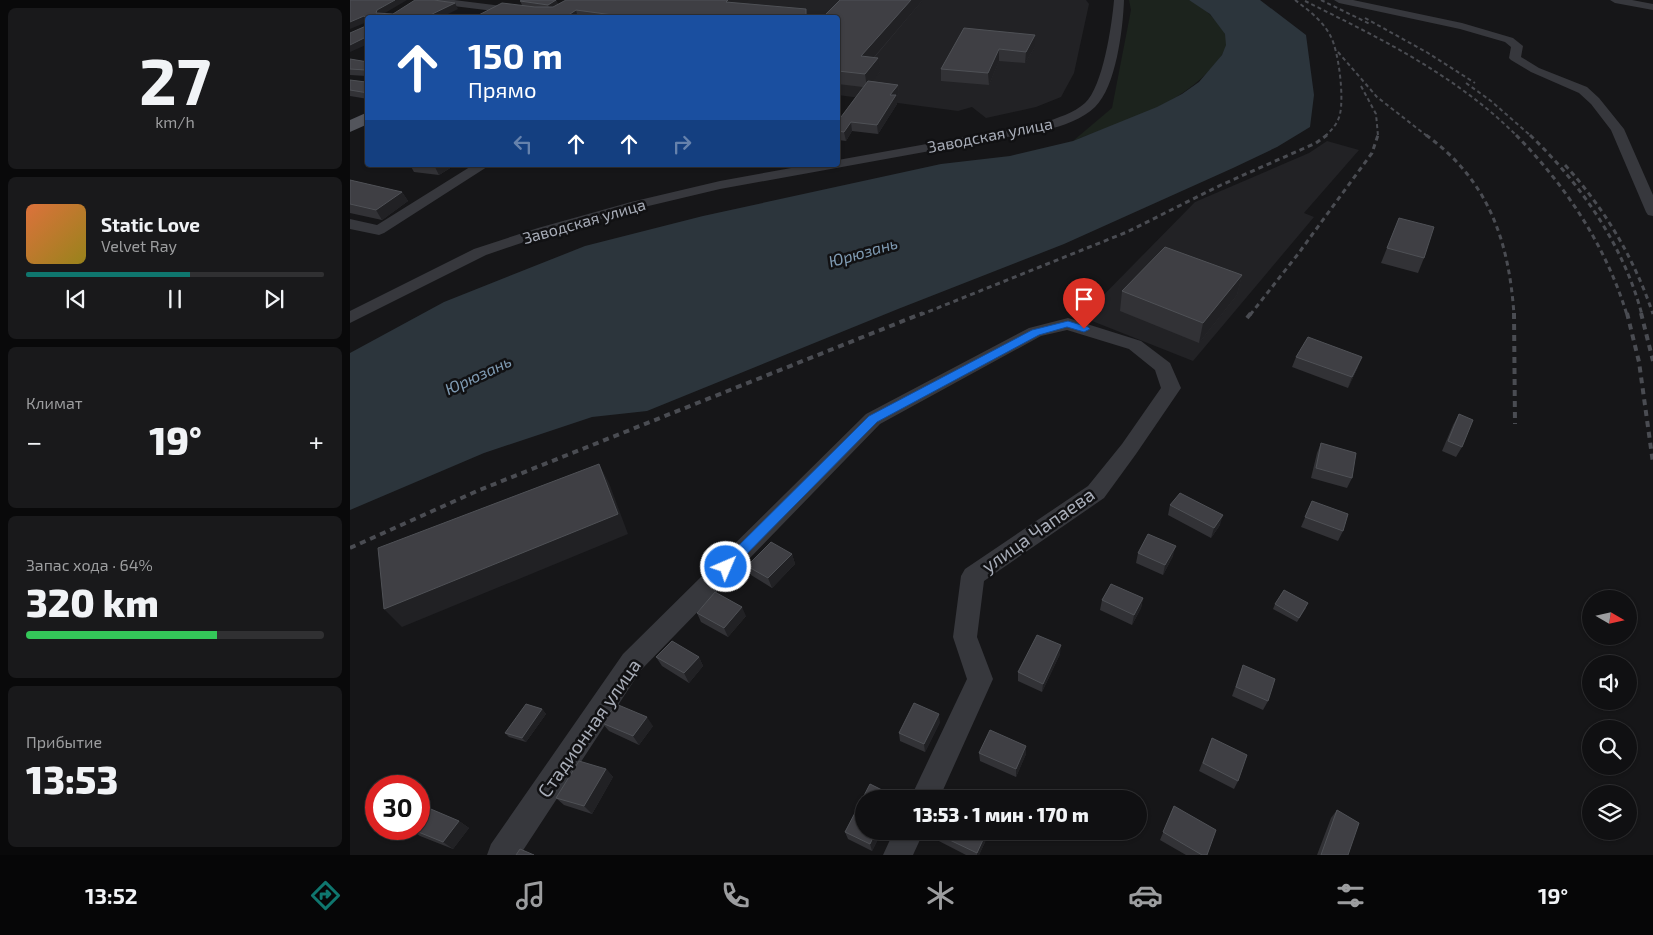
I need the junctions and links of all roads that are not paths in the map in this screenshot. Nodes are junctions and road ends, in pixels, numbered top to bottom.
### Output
1 (429, 0) edge
2 (1119, 0) edge
3 (1339, 0) edge
4 (1615, 0) edge
5 (1653, 7) edge
6 (533, 13) edge
7 (365, 119) edge
8 (350, 127) edge
9 (840, 164) edge
10 (480, 167) edge
11 (820, 167) edge
12 (1653, 212) edge
13 (350, 224) edge
14 (350, 318) edge
15 (1170, 388) joint
16 (928, 790) edge
17 (905, 840) edge
18 (502, 855) edge
19 (898, 855) edge

1 - 6 street
2 - 9 street, Заводская улица
3 - 12 street
4 - 5 street
7 - 8 main road
10 - 13 street
11 - 14 street, Заводская улица
15 - 16 street, улица Чапаева
15 - 18 street, Стадионная улица
17 - 19 street

